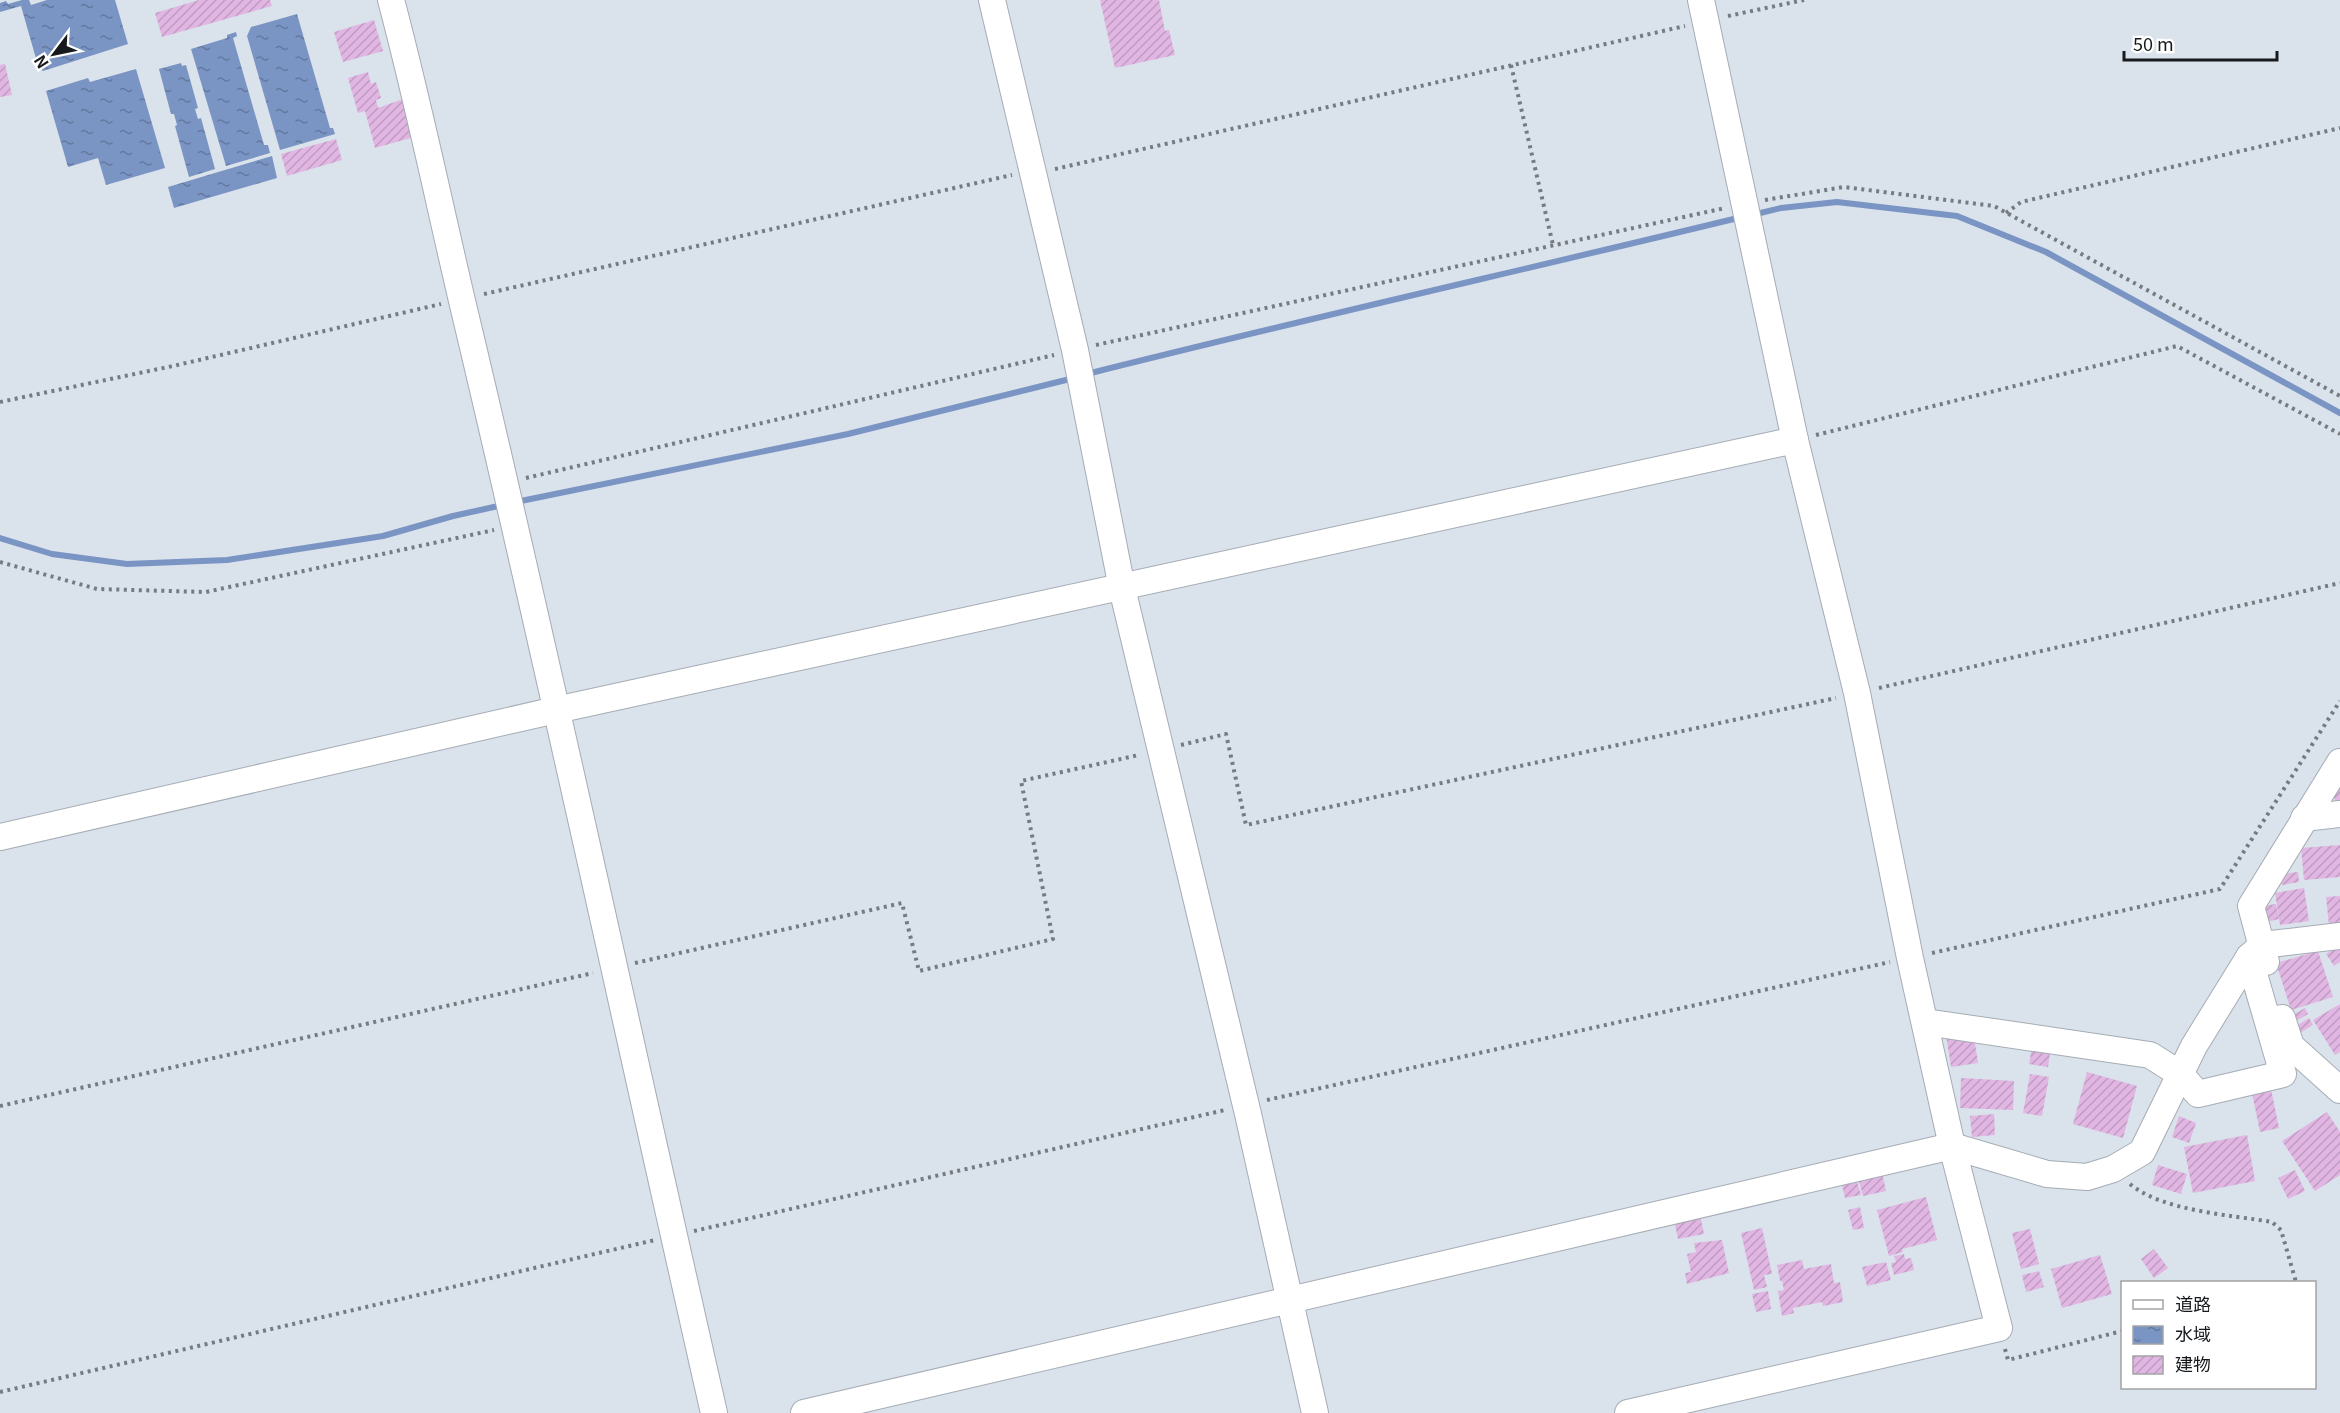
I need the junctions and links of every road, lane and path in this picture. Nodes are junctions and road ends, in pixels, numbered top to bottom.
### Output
1 (392, 0) edge
2 (993, 0) edge
3 (1804, 0) edge
4 (1704, 10) edge
5 (1511, 65) junction
6 (2340, 128) edge
7 (1032, 170) junction
8 (1746, 203) junction
9 (2006, 213) junction
10 (1553, 245) junction
11 (461, 299) junction
12 (1074, 350) junction
13 (2340, 396) edge
14 (0, 402) edge
15 (2340, 434) edge
16 (1795, 440) junction
17 (505, 483) junction
18 (515, 525) junction
19 (0, 562) edge
20 (2340, 583) edge
21 (1122, 588) junction
22 (1857, 693) junction
23 (2340, 700) edge
24 (556, 710) junction
25 (1162, 750) junction
26 (2340, 762) edge
27 (2340, 814) edge
28 (2304, 818) junction
29 (0, 837) edge
30 (2340, 936) edge
31 (2255, 951) junction
32 (1910, 958) junction
33 (614, 968) junction
34 (1925, 1022) junction
35 (2180, 1074) junction
36 (2340, 1090) edge
37 (1245, 1105) junction
38 (0, 1106) edge
39 (1952, 1146) junction
40 (2113, 1169) junction
41 (674, 1236) junction
42 (2296, 1281) edge
43 (1289, 1299) junction
44 (1999, 1328) junction
45 (2121, 1331) edge
46 (0, 1392) edge
47 (714, 1413) edge
48 (804, 1413) edge
49 (1315, 1413) edge
50 (1628, 1413) edge

1 - 11 street
2 - 7 street
3 - 4 path
4 - 5 path
4 - 8 street
5 - 7 path
5 - 10 path
6 - 9 path
7 - 11 path
7 - 12 street
8 - 9 path
8 - 10 path
8 - 16 street
9 - 13 path
10 - 12 path
11 - 14 path
11 - 17 street
12 - 17 path
12 - 21 street
15 - 16 path
16 - 21 street
16 - 22 street
17 - 18 street
18 - 19 path
18 - 24 street
20 - 22 path
21 - 24 street
21 - 25 street
22 - 25 path
22 - 32 street
23 - 32 path
24 - 29 street
24 - 33 street
25 - 33 path
25 - 37 street
26 - 28 street
27 - 28 street
28 - 31 street
30 - 31 street
31 - 35 street
31 - 35 street
31 - 36 street
32 - 34 street
32 - 37 path
33 - 38 path
33 - 41 street
34 - 35 street
34 - 39 street
35 - 40 street
37 - 41 path
37 - 43 street
39 - 40 street
39 - 43 street
39 - 44 street
40 - 42 path
41 - 46 path
41 - 47 street
43 - 48 street
43 - 49 street
44 - 45 path
44 - 50 street

